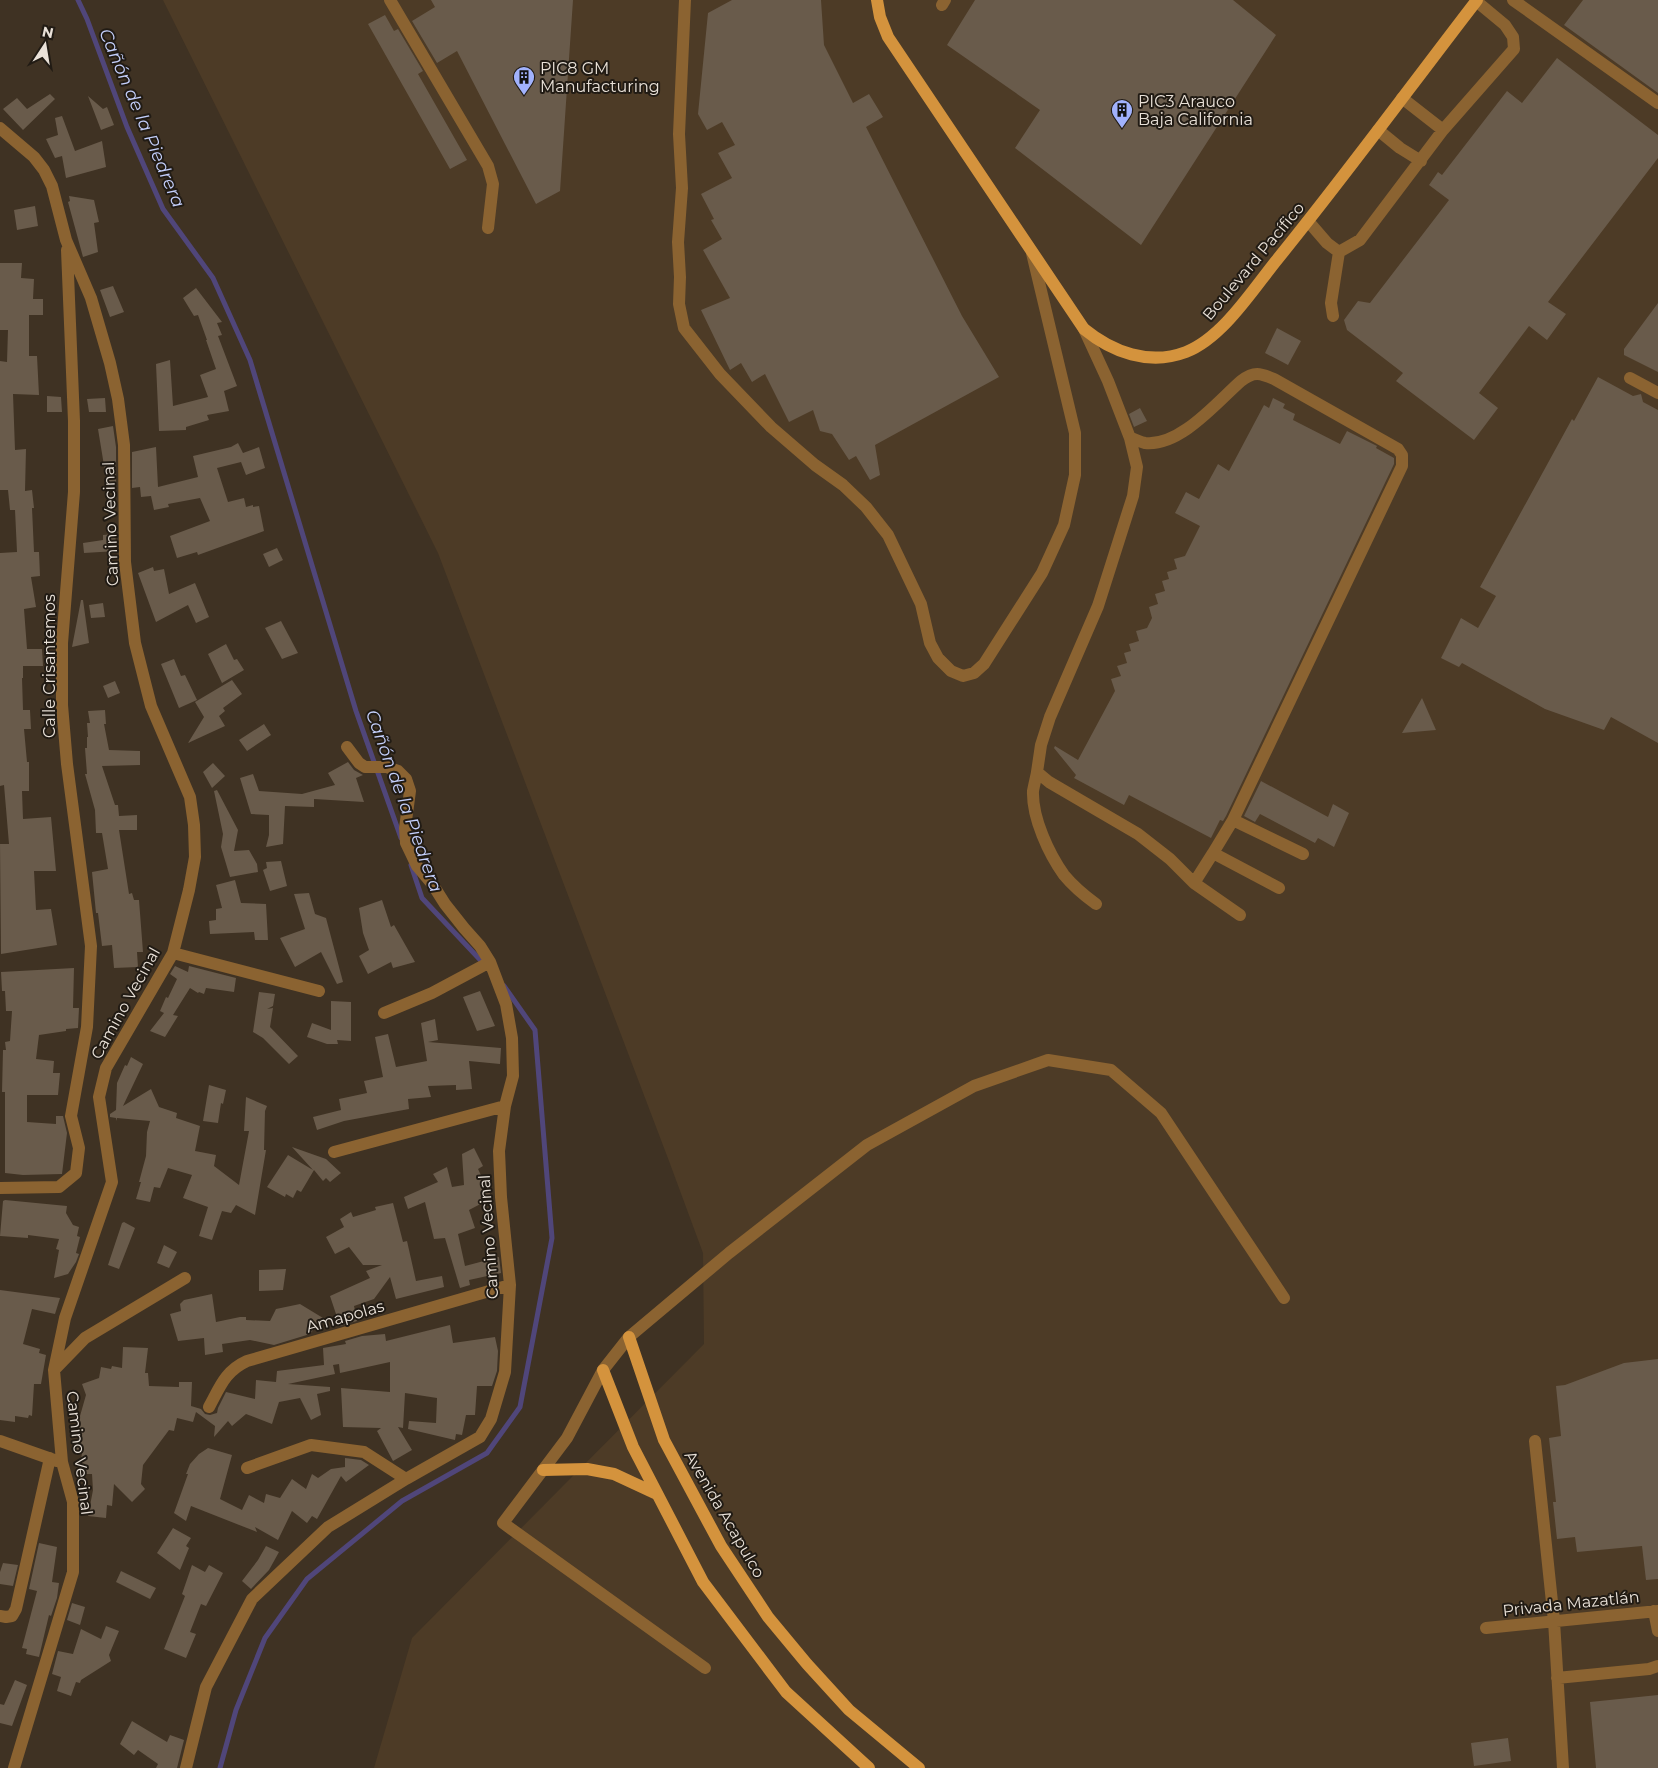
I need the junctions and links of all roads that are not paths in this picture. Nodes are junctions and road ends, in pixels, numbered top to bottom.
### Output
1 (390, 0) edge
2 (685, 0) edge
3 (877, 0) edge
4 (1513, 0) edge
5 (1476, 1) edge
6 (1402, 98) junction
7 (1658, 104) edge
8 (0, 128) edge
9 (1378, 130) junction
10 (1443, 130) junction
11 (1421, 161) junction
12 (1308, 221) junction
13 (488, 228) dead end
14 (66, 240) junction
15 (1032, 252) junction
16 (1338, 252) junction
17 (1334, 316) dead end
18 (1084, 329) junction
19 (1630, 378) dead end
20 (1658, 393) edge
21 (1130, 438) junction
22 (347, 747) dead end
23 (1037, 772) junction
24 (1233, 820) junction
25 (1213, 853) junction
26 (1303, 854) dead end
27 (1194, 883) junction
28 (1279, 888) dead end
29 (1096, 904) dead end
30 (1240, 916) dead end
31 (173, 953) junction
32 (490, 962) junction
33 (319, 991) dead end
34 (384, 1013) dead end
35 (504, 1106) junction
36 (334, 1152) dead end
37 (0, 1188) edge
38 (185, 1278) dead end
39 (510, 1285) junction
40 (1284, 1298) dead end
41 (629, 1337) junction
42 (54, 1370) junction
43 (602, 1370) junction
44 (209, 1407) dead end
45 (0, 1441) edge
46 (1535, 1441) dead end
47 (56, 1460) junction
48 (246, 1468) dead end
49 (543, 1470) junction
50 (406, 1479) junction
51 (657, 1494) junction
52 (1656, 1611) edge
53 (3, 1617) edge
54 (1554, 1621) junction
55 (1486, 1628) dead end
56 (1658, 1631) edge
57 (1658, 1666) edge
58 (705, 1668) dead end
59 (1558, 1678) junction
60 (14, 1768) edge
61 (186, 1768) edge
62 (869, 1768) edge
63 (919, 1768) edge
64 (1563, 1768) edge

1 - 13 street
2 - 15 street
3 - 15 main road, Boulevard Pacífico
4 - 7 street
5 - 6 main road, Boulevard Pacífico
5 - 10 street
6 - 9 main road, Boulevard Pacífico
6 - 10 street
8 - 14 street, Camino Vecinal
9 - 11 street
9 - 12 main road, Boulevard Pacífico
10 - 11 street
11 - 16 street
12 - 16 street
12 - 18 main road, Boulevard Pacífico
14 - 31 street, Camino Vecinal
14 - 37 street, Calle Crisantemos
15 - 18 main road, Boulevard Pacífico
16 - 17 street
18 - 21 street
19 - 20 street
21 - 23 street
21 - 24 street
22 - 32 street, Camino Vecinal
23 - 27 street
23 - 29 street
24 - 25 street
24 - 26 street
25 - 27 street
25 - 28 street
27 - 30 street
31 - 33 street
31 - 42 street, Camino Vecinal
32 - 34 street
32 - 35 street, Camino Vecinal
35 - 36 street
35 - 39 street, Camino Vecinal
38 - 42 street
39 - 44 street, Amapolas
39 - 50 street, Camino Vecinal
40 - 41 street
41 - 43 street
41 - 63 main road, Avenida Acapulco
42 - 47 street, Camino Vecinal
43 - 49 street
43 - 51 main road
45 - 47 street
46 - 54 street
47 - 53 street
47 - 60 street, Camino Vecinal
48 - 50 street
49 - 51 main road
49 - 58 street
50 - 61 street, Camino Vecinal
51 - 62 main road
52 - 54 street, Privada Mazatlán
52 - 56 street
54 - 55 street, Privada Mazatlán
54 - 59 street
57 - 59 street
59 - 64 street

